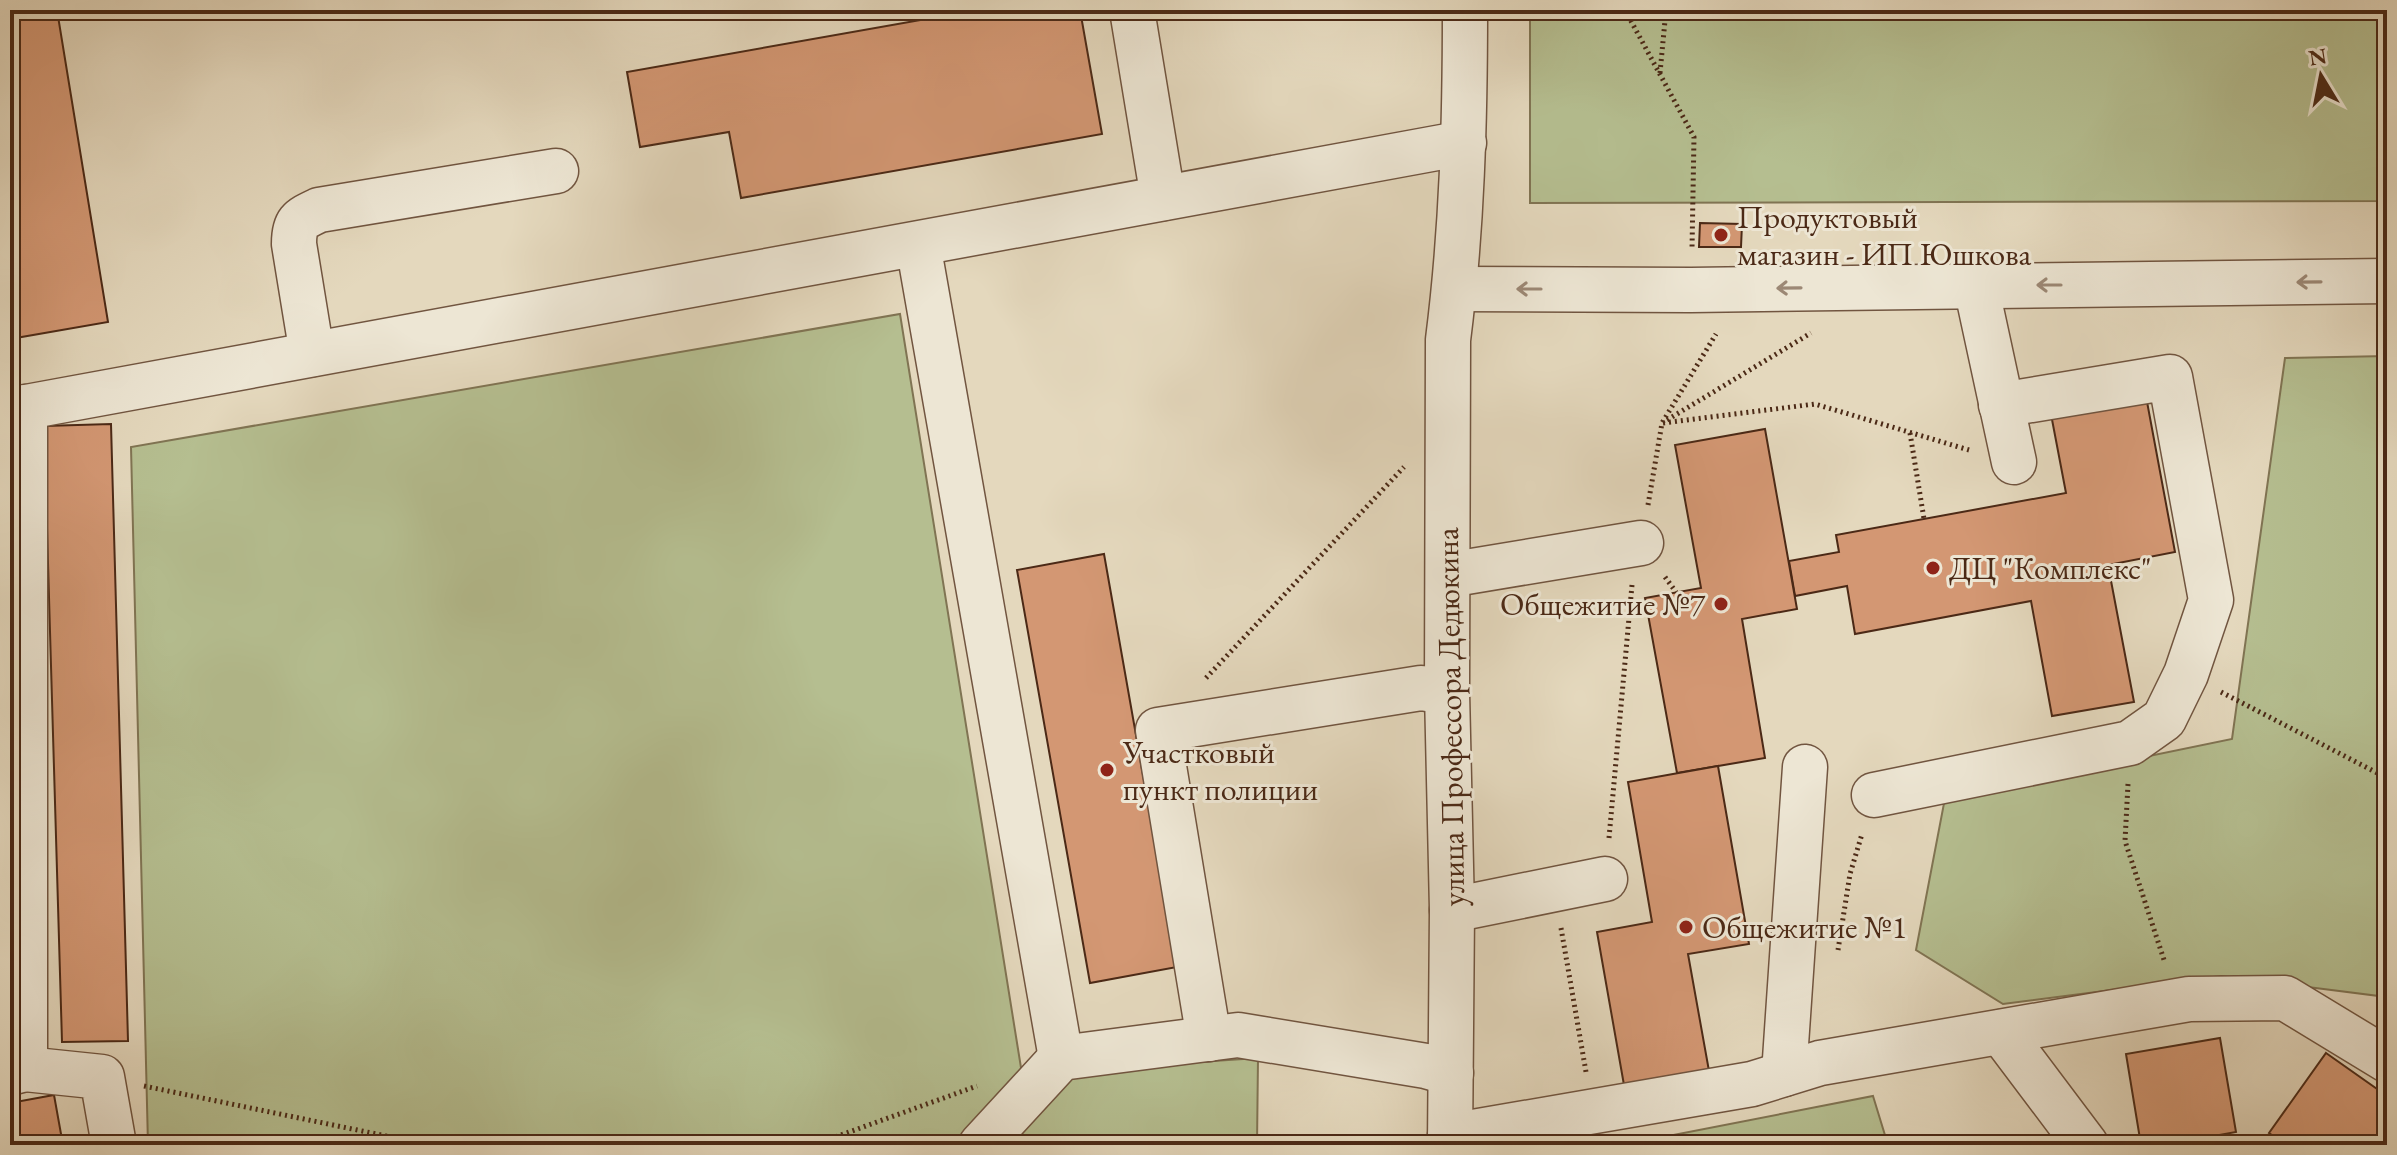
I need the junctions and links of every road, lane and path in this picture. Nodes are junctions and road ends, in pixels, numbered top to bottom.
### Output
1 (1132, 10) edge
2 (1465, 10) edge
3 (1625, 10) edge
4 (1666, 10) edge
5 (1660, 74) junction
6 (1464, 143) junction
7 (556, 171) dead end
8 (1163, 198) junction
9 (918, 244) junction
10 (2387, 281) edge
11 (1976, 286) junction
12 (1455, 289) junction
13 (1691, 290) junction
14 (1811, 333) dead end
15 (1716, 334) dead end
16 (312, 354) junction
17 (2001, 405) junction
18 (17, 408) edge
19 (1662, 423) junction
20 (1910, 433) junction
21 (2014, 462) joint
22 (1408, 463) dead end
23 (1924, 519) dead end
24 (1641, 543) junction
25 (1448, 575) junction
26 (2186, 674) junction
27 (1201, 684) dead end
28 (1447, 692) junction
29 (2130, 743) junction
30 (1805, 767) dead end
31 (2387, 778) edge
32 (1874, 795) dead end
33 (1605, 879) joint
34 (1554, 888) junction
35 (1452, 910) junction
36 (2180, 1001) junction
37 (2001, 1032) junction
38 (1209, 1039) junction
39 (1061, 1058) junction
40 (2387, 1060) edge
41 (18, 1071) edge
42 (1451, 1073) junction
43 (1784, 1074) junction
44 (102, 1077) junction
45 (979, 1085) dead end
46 (1593, 1111) junction
47 (1450, 1140) edge
48 (114, 1145) edge
49 (425, 1145) edge
50 (451, 1145) edge
51 (813, 1145) edge
52 (981, 1145) edge
53 (2086, 1145) edge

1 - 8 street
2 - 6 street, улица Профессора Дедюкина
3 - 5 path
4 - 5 path
5 - 13 path
6 - 8 street
6 - 12 street, улица Профессора Дедюкина
7 - 16 street
8 - 9 street
9 - 16 street
9 - 39 street
10 -> 11 street
11 -> 13 street
11 - 17 street
13 -> 12 street
12 - 25 street, улица Профессора Дедюкина
14 - 19 path
15 - 19 path
16 - 18 street
17 - 21 street
17 - 26 street
18 - 41 street
19 - 20 path
19 - 24 path
20 - 21 path
20 - 23 path
22 - 27 path
24 - 25 street
24 - 33 path
25 - 28 street, улица Профессора Дедюкина
26 - 29 street
26 - 31 path
28 - 35 street, улица Профессора Дедюкина
28 - 38 street
29 - 32 street
29 - 36 path
30 - 43 street
33 - 34 street
34 - 35 street
34 - 46 path
35 - 42 street, улица Профессора Дедюкина
36 - 37 street
36 - 40 street
37 - 43 street
37 - 53 street
38 - 39 street
38 - 42 street
39 - 52 street
41 - 44 street
42 - 47 street, улица Профессора Дедюкина
43 - 46 street
44 - 48 street
44 - 49 path
45 - 51 path
46 - 47 street
49 - 50 path

